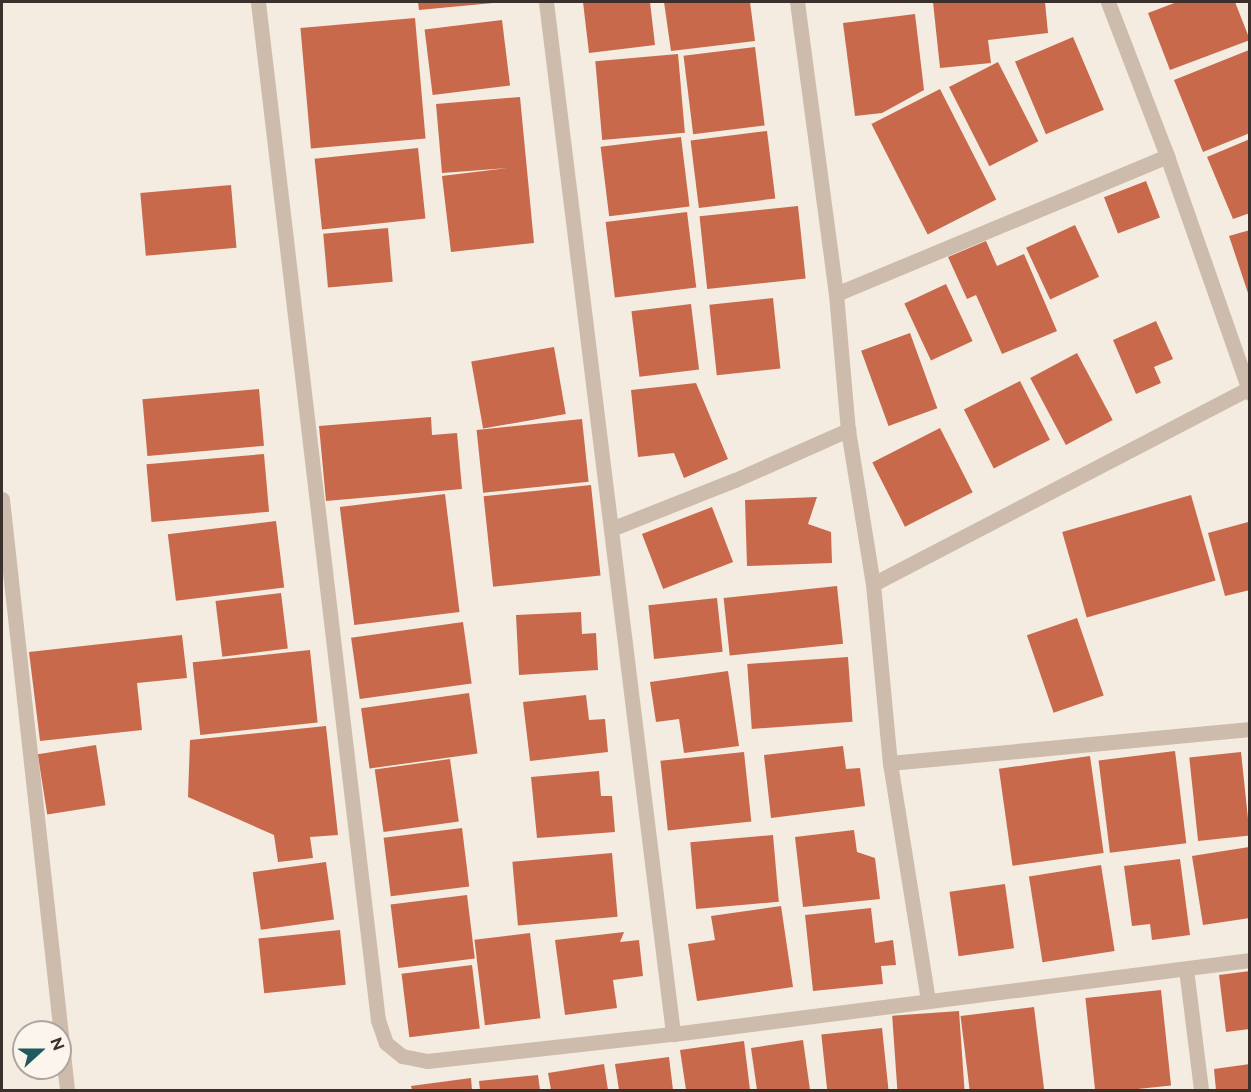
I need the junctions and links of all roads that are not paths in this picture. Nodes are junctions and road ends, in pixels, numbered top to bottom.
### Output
1 (258, 2) edge
2 (546, 2) edge
3 (797, 2) edge
4 (1108, 2) edge
5 (1167, 156) junction
6 (836, 294) junction
7 (1249, 390) edge
8 (848, 430) junction
9 (2, 499) edge
10 (611, 529) junction
11 (873, 584) junction
12 (1250, 729) edge
13 (890, 764) junction
14 (1250, 960) edge
15 (1186, 969) junction
16 (928, 1001) junction
17 (673, 1034) junction
18 (67, 1090) edge
19 (1202, 1090) edge

1 - 17 street
2 - 10 street
3 - 6 street
4 - 5 street
5 - 6 street
5 - 7 street
6 - 8 street
7 - 11 street
8 - 10 street
8 - 11 street
9 - 18 street
10 - 17 street
11 - 13 street
12 - 13 street
13 - 16 street
14 - 15 street
15 - 16 street
15 - 19 street
16 - 17 street

